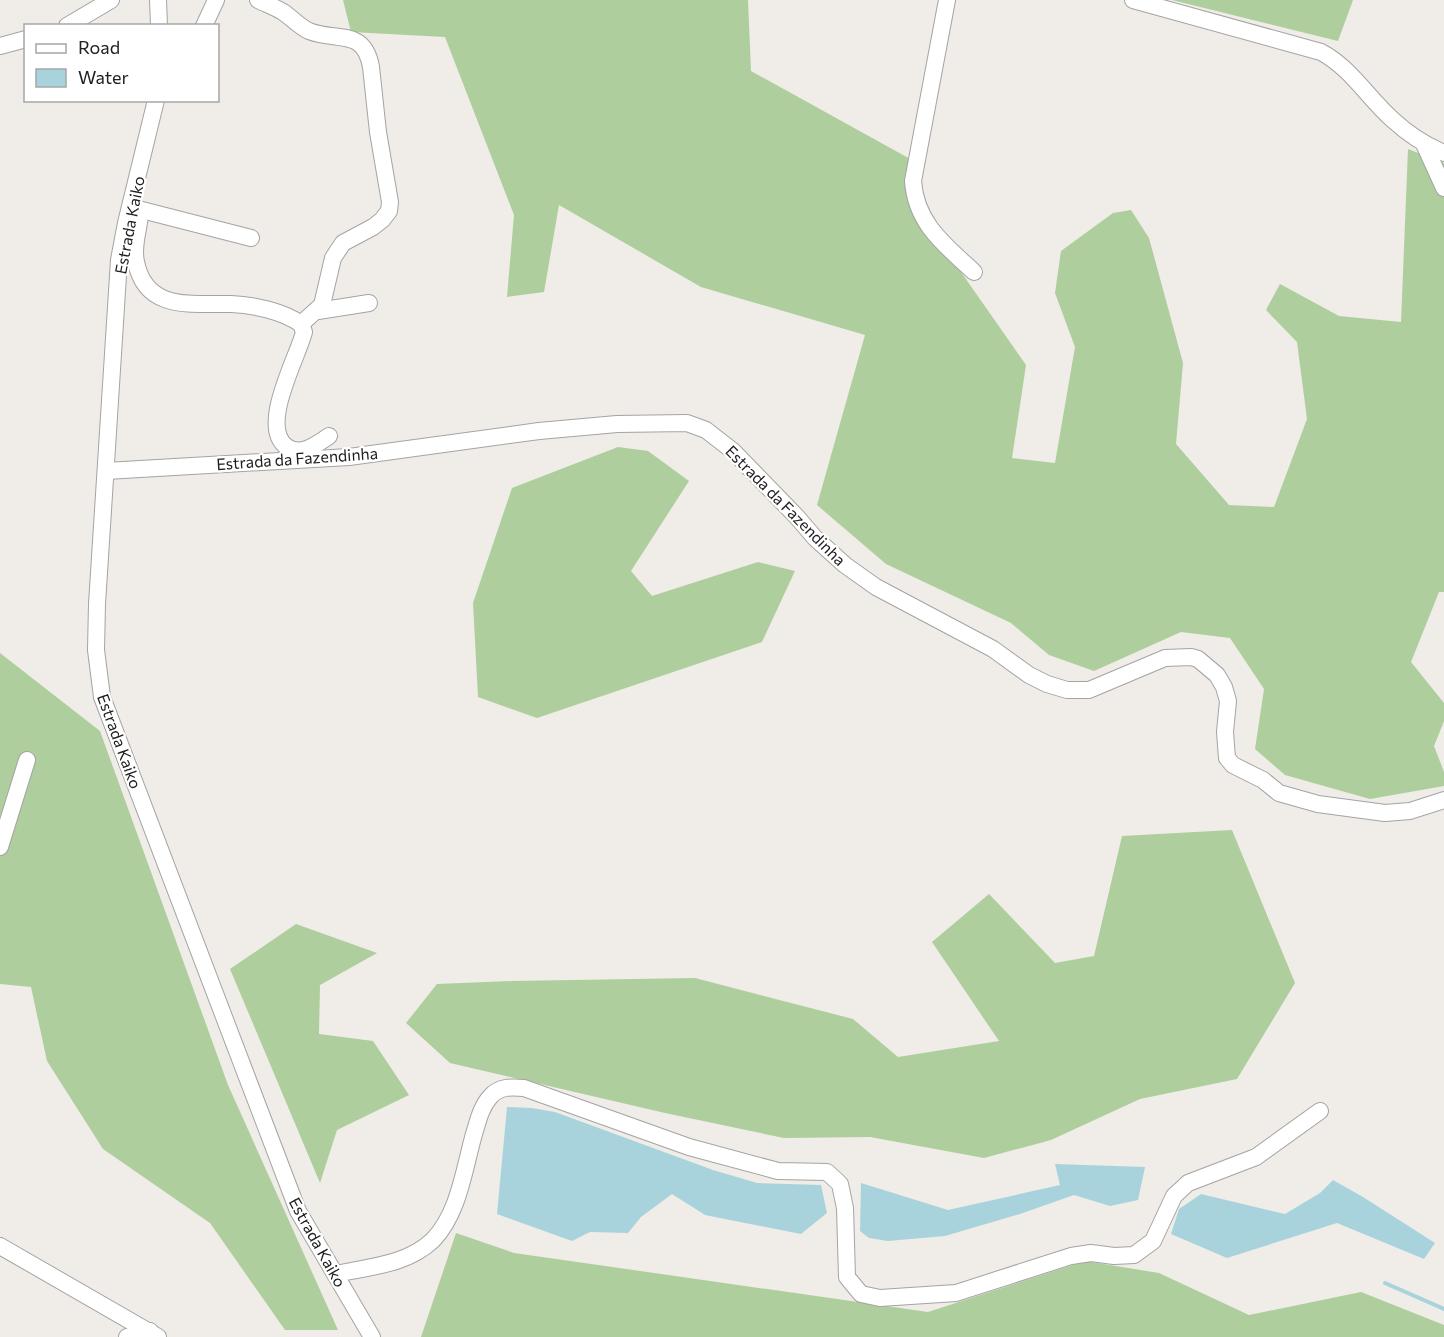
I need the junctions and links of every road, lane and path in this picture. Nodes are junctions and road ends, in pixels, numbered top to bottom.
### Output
1 (111, 0) edge
2 (158, 0) edge
3 (216, 0) edge
4 (258, 0) edge
5 (947, 0) edge
6 (1133, 0) edge
7 (70, 24) edge
8 (159, 24) edge
9 (205, 24) edge
10 (24, 40) edge
11 (0, 46) edge
12 (156, 102) edge
13 (1424, 144) junction
14 (1444, 153) edge
15 (1444, 188) edge
16 (135, 206) junction
17 (251, 238) dead end
18 (974, 272) dead end
19 (369, 303) dead end
20 (318, 311) junction
21 (302, 324) junction
22 (329, 436) dead end
23 (106, 471) junction
24 (27, 760) dead end
25 (1444, 800) edge
26 (0, 847) edge
27 (1320, 1111) dead end
28 (3, 1243) edge
29 (335, 1274) junction
30 (154, 1334) edge
31 (127, 1337) edge
32 (372, 1337) edge

1 - 7 street
2 - 8 street
3 - 9 street
4 - 20 street
5 - 18 street
6 - 13 street
10 - 11 street
12 - 16 street, Estrada Kaiko
13 - 14 street
13 - 15 street
16 - 17 street
16 - 21 street
16 - 23 street, Estrada Kaiko
19 - 20 street
20 - 21 street
21 - 22 street
23 - 25 street, Estrada da Fazendinha
23 - 29 street, Estrada Kaiko
24 - 26 street
27 - 29 street
28 - 30 street
29 - 32 street, Estrada Kaiko
30 - 31 street

